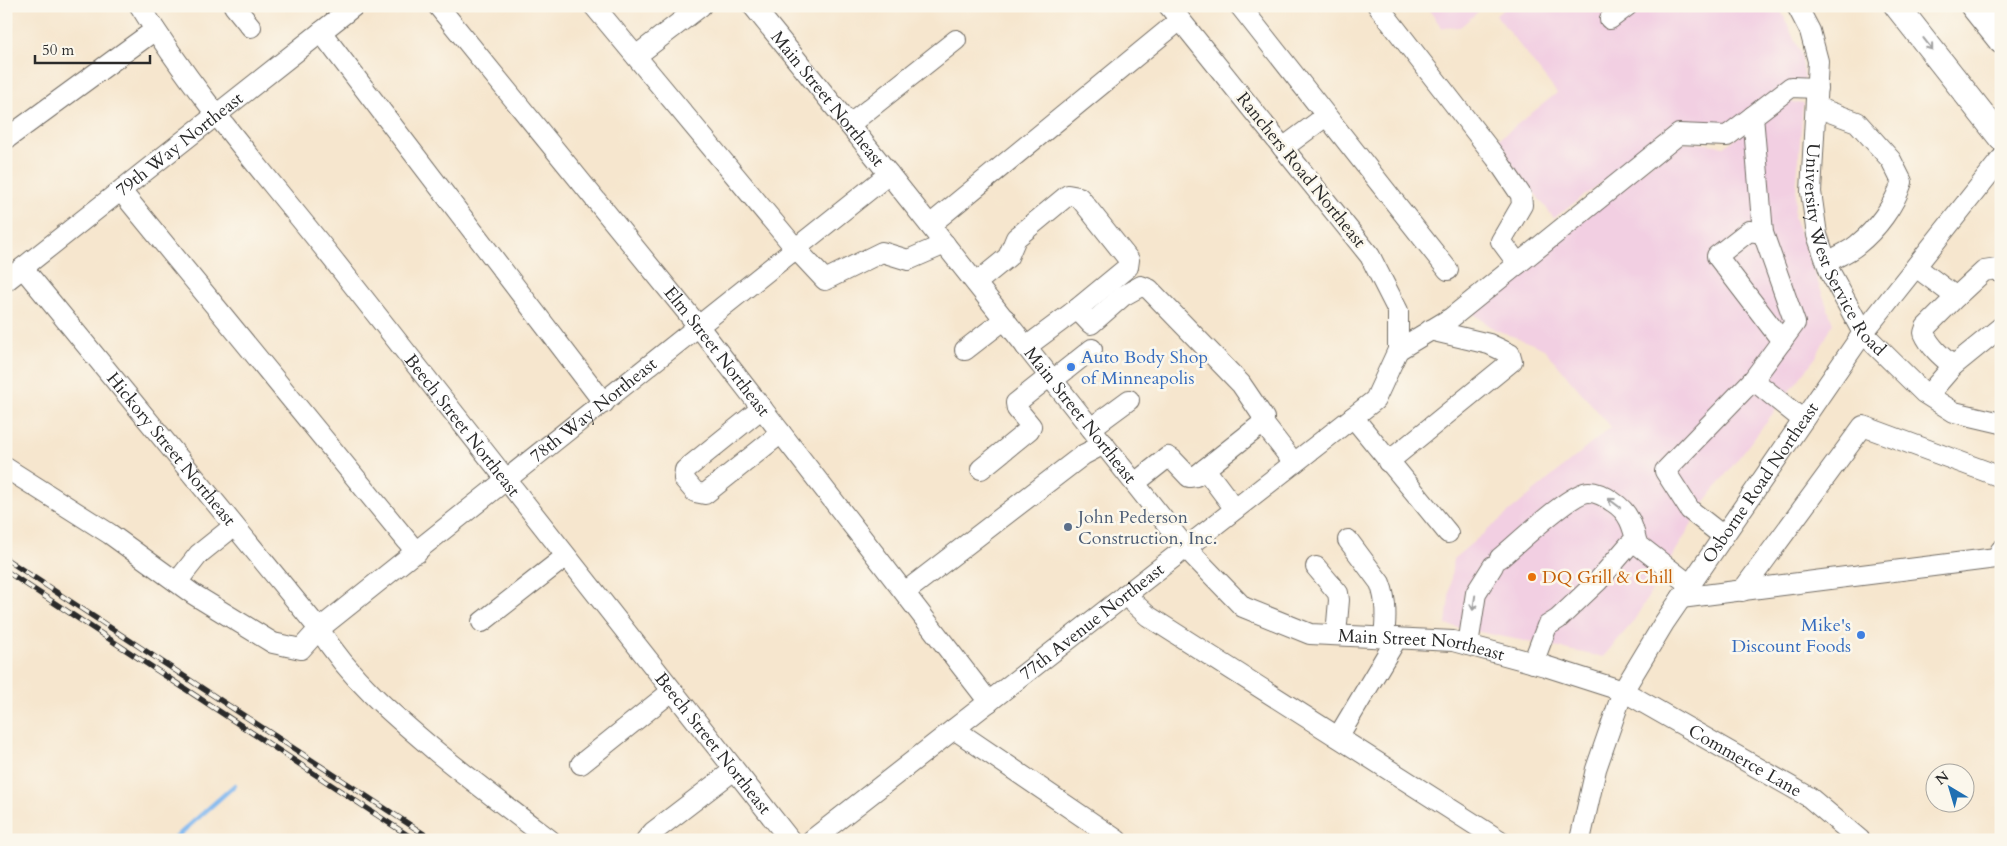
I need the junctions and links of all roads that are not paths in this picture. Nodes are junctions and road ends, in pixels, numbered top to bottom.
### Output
1 (140, 6) edge
2 (234, 6) edge
3 (354, 6) edge
4 (438, 6) edge
5 (594, 6) edge
6 (701, 6) edge
7 (753, 6) edge
8 (1240, 6) edge
9 (1378, 6) edge
10 (1626, 6) edge
11 (1797, 6) edge
12 (1898, 6) edge
13 (1973, 6) edge
14 (1174, 13) edge
15 (1610, 19) dead end
16 (251, 27) dead end
17 (155, 30) junction
18 (321, 32) junction
19 (956, 40) dead end
20 (2001, 41) edge
21 (636, 56) junction
22 (1817, 97) junction
23 (216, 115) junction
24 (1326, 116) junction
25 (1753, 116) junction
26 (849, 125) junction
27 (2001, 138) edge
28 (6, 139) edge
29 (1284, 148) junction
30 (2001, 159) edge
31 (889, 174) junction
32 (121, 191) junction
33 (930, 225) junction
34 (1764, 233) junction
35 (945, 244) junction
36 (796, 249) junction
37 (1827, 262) junction
38 (1518, 264) junction
39 (1916, 267) junction
40 (23, 268) junction
41 (1448, 270) dead end
42 (2001, 273) edge
43 (6, 282) edge
44 (976, 283) junction
45 (1956, 297) junction
46 (1077, 310) junction
47 (1004, 319) junction
48 (699, 327) junction
49 (2001, 327) edge
50 (1430, 330) junction
51 (1863, 333) junction
52 (1782, 340) junction
53 (1026, 347) junction
54 (1092, 349) dead end
55 (965, 350) dead end
56 (1398, 350) junction
57 (1953, 366) junction
58 (1051, 378) junction
59 (1753, 380) junction
60 (1928, 395) junction
61 (1129, 400) dead end
62 (604, 403) junction
63 (762, 408) junction
64 (1353, 417) junction
65 (1803, 420) junction
66 (1263, 423) junction
67 (2001, 423) edge
68 (1091, 428) junction
69 (781, 432) junction
70 (1104, 444) junction
71 (1388, 462) junction
72 (1294, 463) junction
73 (6, 468) edge
74 (981, 469) dead end
75 (1205, 469) junction
76 (2001, 477) edge
77 (505, 482) junction
78 (1135, 483) junction
79 (1235, 509) junction
80 (234, 526) junction
81 (1448, 533) dead end
82 (1723, 536) junction
83 (1348, 540) dead end
84 (1637, 544) junction
85 (1186, 548) junction
86 (2001, 550) edge
87 (417, 553) junction
88 (565, 557) junction
89 (1316, 567) dead end
90 (177, 582) junction
91 (1685, 591) junction
92 (1742, 591) junction
93 (905, 592) junction
94 (1125, 595) junction
95 (482, 622) dead end
96 (319, 629) junction
97 (1336, 635) junction
98 (1391, 638) junction
99 (1468, 645) junction
100 (1533, 663) junction
101 (672, 691) junction
102 (1623, 691) junction
103 (989, 702) junction
104 (954, 729) junction
105 (1338, 737) junction
106 (581, 764) dead end
107 (734, 770) junction
108 (550, 840) edge
109 (646, 840) edge
110 (790, 840) edge
111 (812, 840) edge
112 (1117, 840) edge
113 (1499, 840) edge
114 (1580, 840) edge
115 (1860, 840) edge

1 - 17 street, Beech Street Northeast
2 - 16 street
3 - 18 street, 79th Way Northeast
4 - 48 street, Elm Street Northeast
5 - 21 street
6 - 21 street
7 - 26 street, Main Street Northeast
8 - 24 street
9 - 38 street
10 - 15 street
11 - 22 street, University West Service Road
12 -> 27 main road
13 - 20 main road
14 - 29 street, Ranchers Road Northeast
14 - 33 street
17 - 23 street, Beech Street Northeast
17 - 28 street
18 - 23 street, 79th Way Northeast
18 - 62 street
19 - 26 street
21 - 36 street
22 - 25 street
22 - 37 street, University West Service Road
22 - 37 street
23 - 32 street, 79th Way Northeast
23 - 77 street, Beech Street Northeast
24 - 29 street
24 - 41 street
25 - 34 street
25 - 38 street
26 - 31 street, Main Street Northeast
29 - 56 street, Ranchers Road Northeast
30 - 39 street, Osborne Road Northeast
31 - 33 street, Main Street Northeast
31 - 36 street, 78th Way Northeast
32 - 40 street, 79th Way Northeast
32 - 87 street
33 - 35 street, Main Street Northeast
34 - 52 street
34 - 52 street
35 - 36 street
35 - 44 street, Main Street Northeast
36 - 48 street, 78th Way Northeast
37 - 51 street, University West Service Road
38 - 50 street
39 - 45 street
39 - 51 street, Osborne Road Northeast
40 - 43 street, 79th Way Northeast
40 - 80 street, Hickory Street Northeast
42 - 45 street
44 - 46 street
44 - 47 street, Main Street Northeast
45 - 57 street
46 - 53 street
46 - 66 street
47 - 53 street, Main Street Northeast
47 - 55 street
48 - 62 street, 78th Way Northeast
48 - 63 street, Elm Street Northeast
49 - 57 street
50 - 56 street
50 - 71 street
51 - 60 street, University West Service Road
51 - 65 street, Osborne Road Northeast
52 - 59 street
53 - 58 street, Main Street Northeast
54 - 58 street
56 - 64 street, 77th Avenue Northeast
57 - 60 street
58 - 68 street, Main Street Northeast
58 - 74 street
59 - 65 street
59 - 82 street
60 - 67 street, University West Service Road
61 - 68 street
62 - 77 street, 78th Way Northeast
63 - 69 street, Elm Street Northeast
63 - 69 street
64 - 71 street
64 - 72 street, 77th Avenue Northeast
65 - 82 street, Osborne Road Northeast
66 - 72 street
66 - 75 street
68 - 70 street, Main Street Northeast
69 - 93 street, Elm Street Northeast
70 - 78 street, Main Street Northeast
70 - 93 street
71 - 81 street
72 - 79 street, 77th Avenue Northeast
73 - 90 street
75 - 78 street
75 - 79 street
76 - 92 street
77 - 87 street, 78th Way Northeast
77 - 88 street, Beech Street Northeast
78 - 85 street, Main Street Northeast
79 - 85 street, 77th Avenue Northeast
80 - 90 street
80 - 96 street, Hickory Street Northeast
82 - 91 street, Osborne Road Northeast
83 - 98 street
84 - 91 street
84 -> 99 street
84 - 100 street
85 - 94 street, 77th Avenue Northeast
85 - 97 street, Main Street Northeast
86 - 92 street
87 - 96 street, 78th Way Northeast
88 - 95 street
88 - 101 street, Beech Street Northeast
89 - 97 street
90 - 96 street, 78th Way Northeast
91 - 92 street
91 - 102 street, Osborne Road Northeast
93 - 103 street, Elm Street Northeast
94 - 103 street, 77th Avenue Northeast
94 - 105 street
96 - 108 street, Hickory Street Northeast
97 - 98 street, Main Street Northeast
98 - 99 street, Main Street Northeast
98 - 105 street
99 - 100 street, Main Street Northeast
100 - 102 street, Main Street Northeast
101 - 106 street
101 - 107 street, Beech Street Northeast
102 - 114 street, Osborne Road Northeast
102 - 115 street, Commerce Lane
103 - 104 street, 77th Avenue Northeast
104 - 111 street, 77th Avenue Northeast
104 - 112 street
105 - 113 street
107 - 109 street
107 - 110 street, Beech Street Northeast

